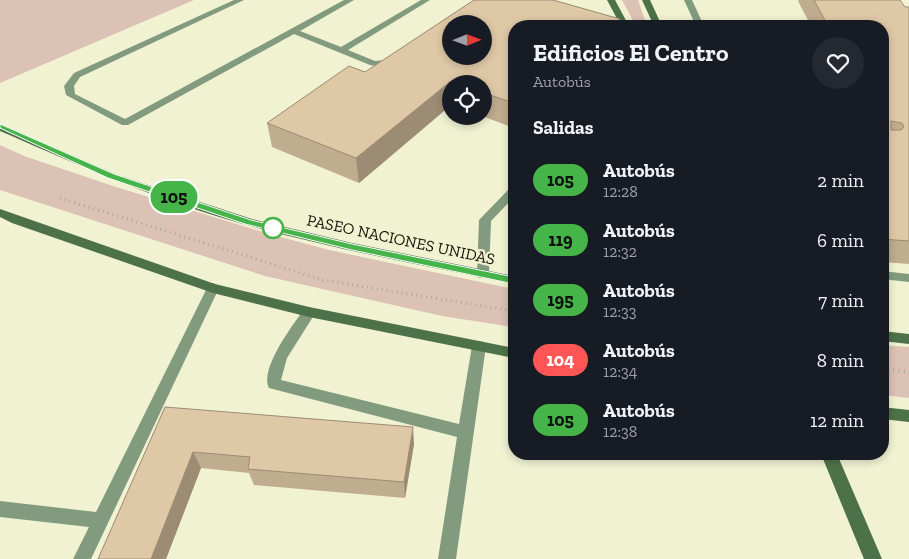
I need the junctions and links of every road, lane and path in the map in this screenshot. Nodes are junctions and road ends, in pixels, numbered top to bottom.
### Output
1 (240, 0) edge
2 (350, 0) edge
3 (426, 0) edge
4 (611, 0) edge
5 (646, 0) edge
6 (688, 0) edge
7 (622, 20) edge
8 (655, 20) edge
9 (697, 20) edge
10 (294, 31) junction
11 (340, 51) junction
12 (399, 56) edge
13 (0, 127) edge
14 (508, 196) edge
15 (60, 198) dead end
16 (0, 213) edge
17 (483, 274) junction
18 (889, 276) edge
19 (909, 278) edge
20 (508, 279) edge
21 (213, 288) junction
22 (508, 310) edge
23 (308, 312) junction
24 (889, 337) edge
25 (909, 339) edge
26 (479, 346) junction
27 (508, 352) edge
28 (889, 370) edge
29 (909, 372) edge
30 (889, 414) edge
31 (909, 416) edge
32 (464, 432) junction
33 (832, 460) edge
34 (0, 509) edge
35 (100, 520) junction
36 (82, 559) edge
37 (447, 559) edge
38 (873, 559) edge

1 - 10 street
2 - 10 street
3 - 11 street
4 - 7 main road
5 - 8 main road
6 - 9 street
10 - 11 street
11 - 12 street
13 - 17 main road, PASEO NACIONES UNIDAS
14 - 17 street
15 - 22 path
16 - 21 main road
17 - 20 main road, PASEO NACIONES UNIDAS
18 - 19 street
21 - 23 main road
21 - 35 street
23 - 26 main road
23 - 32 street
24 - 25 main road
26 - 27 main road
26 - 32 street
28 - 29 path
30 - 31 main road
32 - 37 street
33 - 38 main road
34 - 35 street
35 - 36 street

